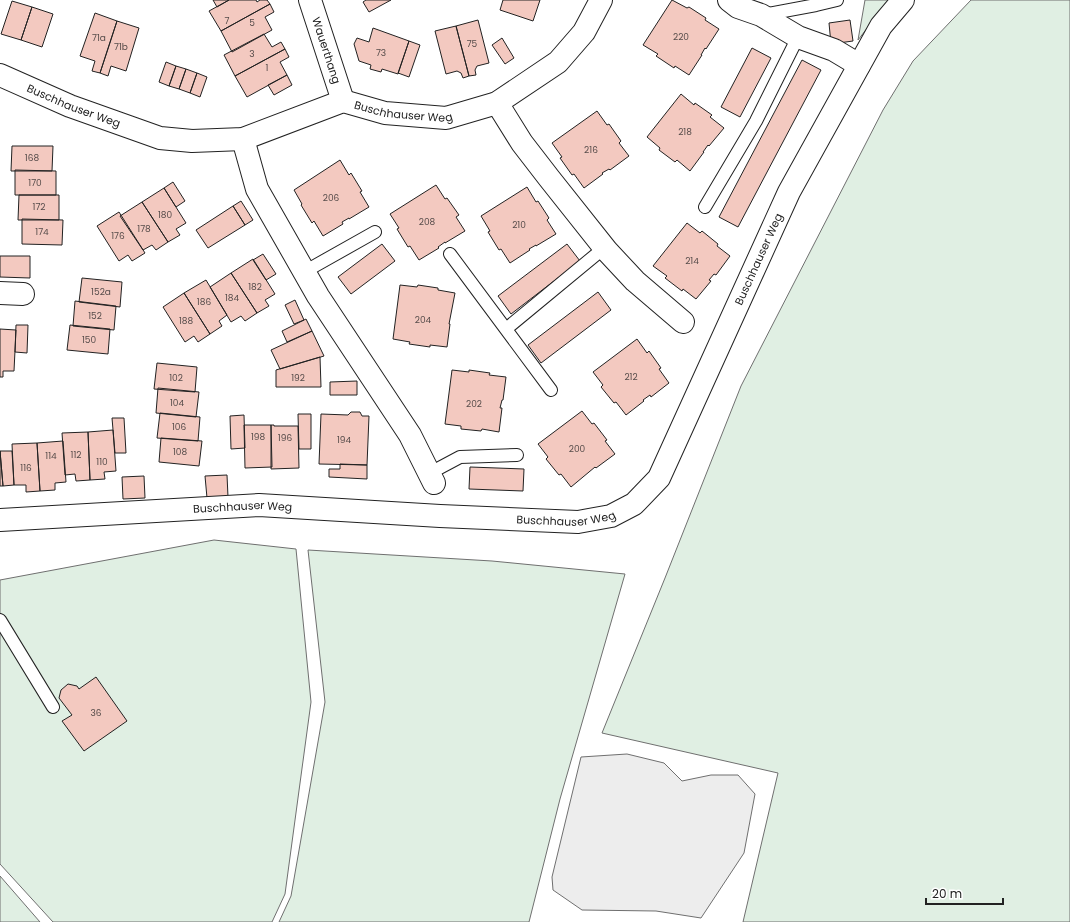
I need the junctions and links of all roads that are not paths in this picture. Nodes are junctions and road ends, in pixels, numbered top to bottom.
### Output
1 (310, 0) edge
2 (601, 0) edge
3 (729, 0) edge
4 (837, 0) edge
5 (903, 0) edge
6 (761, 15) junction
7 (798, 37) junction
8 (859, 65) junction
9 (0, 75) edge
10 (343, 101) junction
11 (497, 103) junction
12 (243, 139) junction
13 (705, 207) dead end
14 (375, 232) dead end
15 (604, 248) junction
16 (450, 254) dead end
17 (304, 272) junction
18 (0, 293) edge
19 (22, 294) dead end
20 (683, 322) dead end
21 (506, 329) junction
22 (551, 390) dead end
23 (517, 455) dead end
24 (432, 478) joint
25 (0, 520) edge
26 (0, 620) edge
27 (53, 707) dead end

1 - 10 street, Wauerthang
2 - 11 street, Buschhauser Weg
3 - 6 street
4 - 6 lane
5 - 8 street, Buschhauser Weg
6 - 7 street
7 - 8 street
7 - 13 lane
8 - 25 street, Buschhauser Weg
9 - 12 street, Buschhauser Weg
10 - 11 street, Buschhauser Weg
10 - 12 street, Buschhauser Weg
11 - 15 street
12 - 17 street
14 - 17 lane
15 - 20 street
15 - 21 lane
16 - 21 lane
17 - 24 street
18 - 19 street
21 - 22 lane
23 - 24 lane
26 - 27 lane

